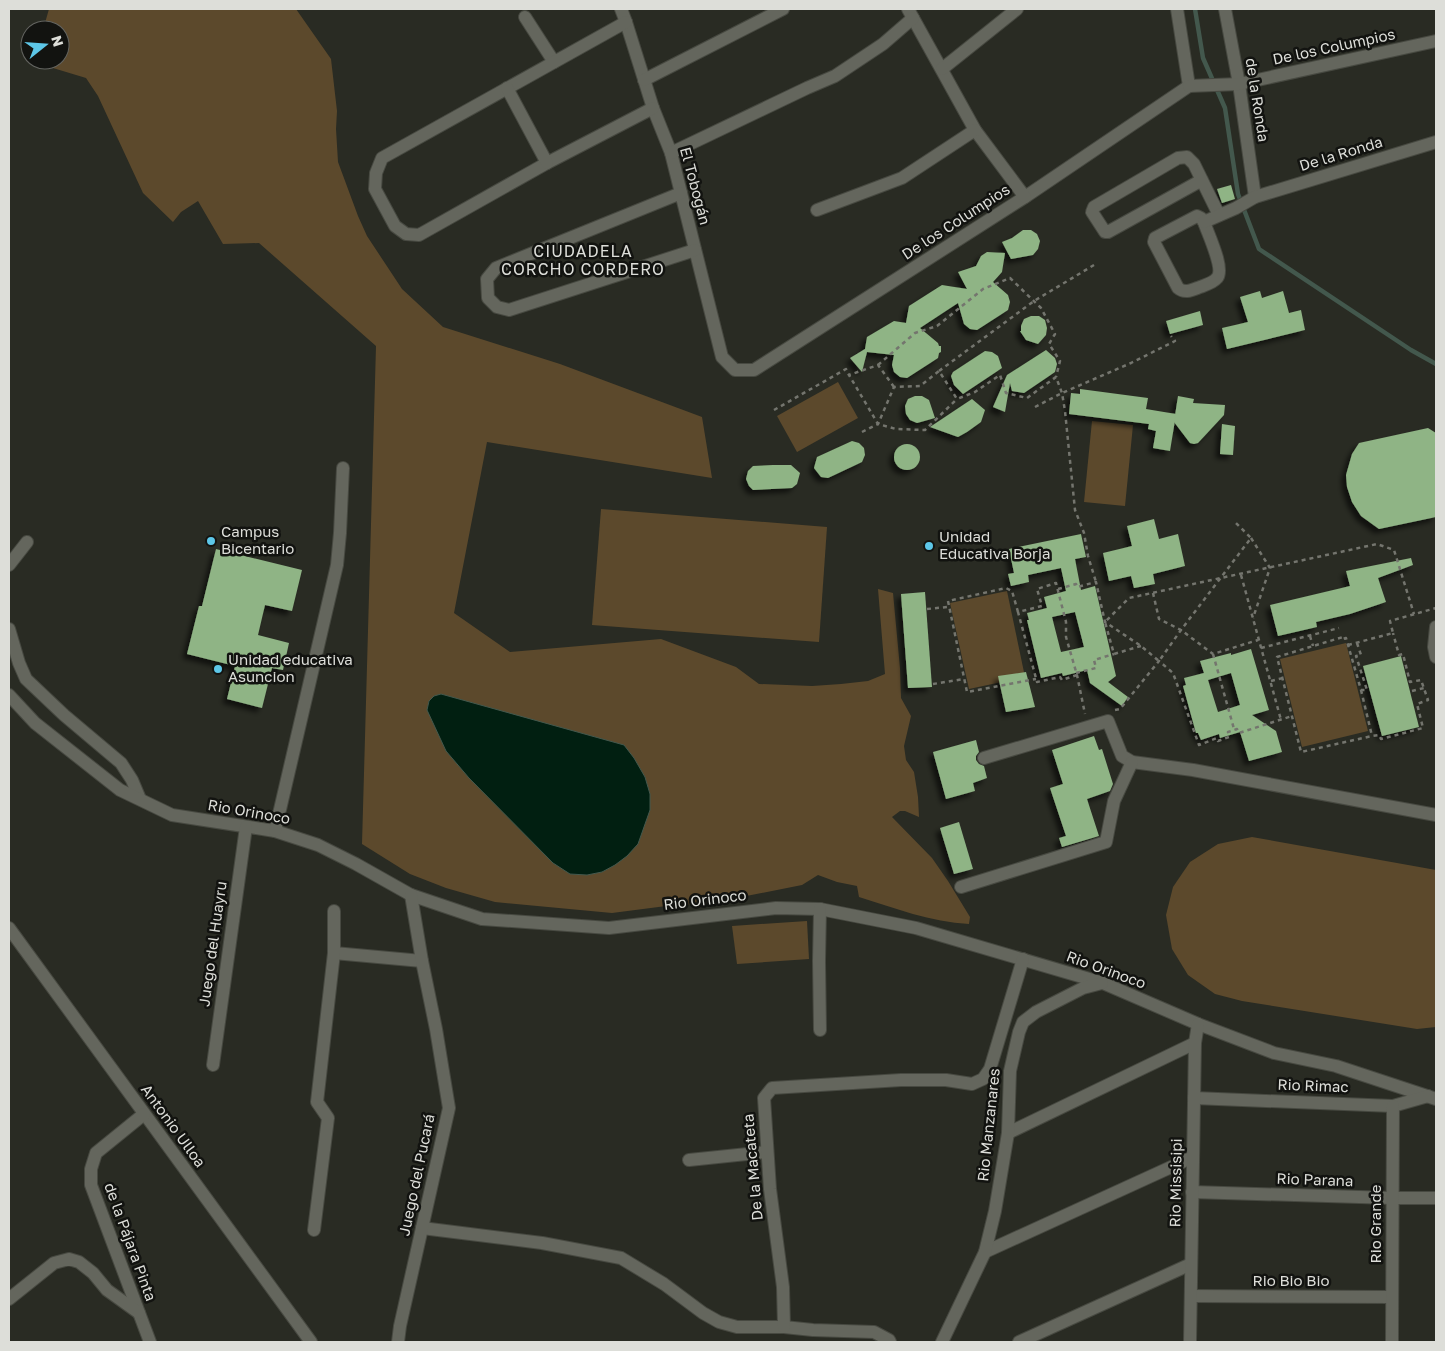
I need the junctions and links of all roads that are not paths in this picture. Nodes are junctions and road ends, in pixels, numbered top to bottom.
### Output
1 (621, 9) edge
2 (782, 9) edge
3 (1017, 9) edge
4 (1177, 9) edge
5 (1225, 9) edge
6 (910, 13) edge
7 (525, 17) dead end
8 (626, 22) junction
9 (1436, 42) edge
10 (554, 62) junction
11 (942, 69) junction
12 (644, 80) junction
13 (1233, 84) junction
14 (1195, 86) junction
15 (507, 88) junction
16 (652, 108) junction
17 (975, 130) junction
18 (1436, 142) edge
19 (671, 153) junction
20 (547, 163) junction
21 (1202, 180) junction
22 (681, 193) junction
23 (1025, 197) junction
24 (1251, 200) junction
25 (817, 210) dead end
26 (1219, 215) junction
27 (1204, 222) junction
28 (695, 250) junction
29 (735, 370) joint
30 (343, 468) dead end
31 (27, 542) dead end
32 (9, 565) edge
33 (1436, 627) edge
34 (9, 629) edge
35 (1436, 657) edge
36 (9, 695) edge
37 (984, 758) dead end
38 (1132, 762) junction
39 (140, 799) junction
40 (1436, 815) edge
41 (246, 827) junction
42 (275, 831) junction
43 (961, 887) dead end
44 (411, 895) junction
45 (820, 910) junction
46 (334, 911) dead end
47 (9, 928) edge
48 (334, 953) junction
49 (1023, 959) junction
50 (422, 961) junction
51 (1103, 983) junction
52 (1198, 1024) junction
53 (820, 1030) dead end
54 (1195, 1043) junction
55 (213, 1065) dead end
56 (972, 1084) joint
57 (1432, 1097) edge
58 (1194, 1098) junction
59 (1393, 1106) junction
60 (144, 1114) junction
61 (1008, 1133) junction
62 (767, 1152) junction
63 (1193, 1157) junction
64 (689, 1160) dead end
65 (1192, 1192) junction
66 (1392, 1198) junction
67 (1436, 1198) edge
68 (422, 1228) junction
69 (314, 1230) dead end
70 (985, 1252) junction
71 (1191, 1264) junction
72 (1190, 1296) junction
73 (9, 1298) edge
74 (1392, 1298) junction
75 (139, 1313) junction
76 (784, 1327) junction
77 (150, 1342) edge
78 (311, 1342) edge
79 (398, 1342) edge
80 (890, 1342) edge
81 (942, 1342) edge
82 (1019, 1342) edge
83 (1190, 1342) edge
84 (1392, 1342) edge

1 - 8 street, El Tobogán
2 - 12 street
3 - 11 street
4 - 14 street
5 - 13 street, de la Ronda
6 - 11 street
6 - 19 street
7 - 10 street
8 - 10 street
8 - 12 street, El Tobogán
9 - 13 street, De los Columpios
10 - 15 street
11 - 17 street
12 - 16 street, El Tobogán
13 - 14 street, De los Columpios
13 - 24 street, de la Ronda
14 - 23 street, De los Columpios
15 - 20 street
15 - 20 street
16 - 19 street, El Tobogán
16 - 20 street
17 - 23 street
17 - 25 street
18 - 24 street, De la Ronda
19 - 22 street, El Tobogán
21 - 21 street
21 - 26 street
22 - 28 street, El Tobogán
22 - 28 street
23 - 29 street, De los Columpios
24 - 26 street, De la Ronda
26 - 27 street, De la Ronda
27 - 27 street
28 - 29 street, El Tobogán
30 - 42 street
31 - 32 street
33 - 35 street
34 - 39 street
36 - 39 street, Rio Orinoco
37 - 38 street
38 - 40 street
38 - 43 street
39 - 41 street, Rio Orinoco
41 - 42 street, Rio Orinoco
41 - 55 street, Juego del Huayru
42 - 44 street, Rio Orinoco
44 - 45 street, Rio Orinoco
44 - 50 street, Juego del Pucará
45 - 49 street, Rio Orinoco
45 - 53 street
46 - 48 street
47 - 60 street, Antonio Ulloa
48 - 50 street
48 - 69 street
49 - 51 street, Rio Orinoco
49 - 56 street, Rio Manzanares
50 - 68 street, Juego del Pucará
51 - 52 street, Rio Orinoco
51 - 61 street, Rio Manzanares
52 - 54 street, Rio Missisipi
52 - 57 street, Rio Orinoco
54 - 58 street, Rio Missisipi
54 - 61 street
56 - 62 street, De la Macateta
57 - 59 street, Rio Rimac
58 - 59 street, Rio Rimac
58 - 63 street, Rio Missisipi
59 - 66 street, Rio Grande
60 - 75 street, de la Pájara Pinta
60 - 78 street, Antonio Ulloa
61 - 70 street, Rio Manzanares
62 - 64 street
62 - 76 street, De la Macateta
63 - 65 street, Rio Missisipi
63 - 70 street
65 - 66 street, Rio Parana
65 - 71 street, Rio Missisipi
66 - 67 street, Rio Parana
66 - 74 street, Rio Grande
68 - 76 street
68 - 79 street, Juego del Pucará
70 - 81 street, Rio Manzanares
71 - 72 street, Rio Missisipi
71 - 82 street
72 - 74 street, Rio Bio Bio
72 - 83 street, Rio Missisipi
73 - 75 street
74 - 84 street, Rio Grande
75 - 77 street, de la Pájara Pinta
76 - 80 street

